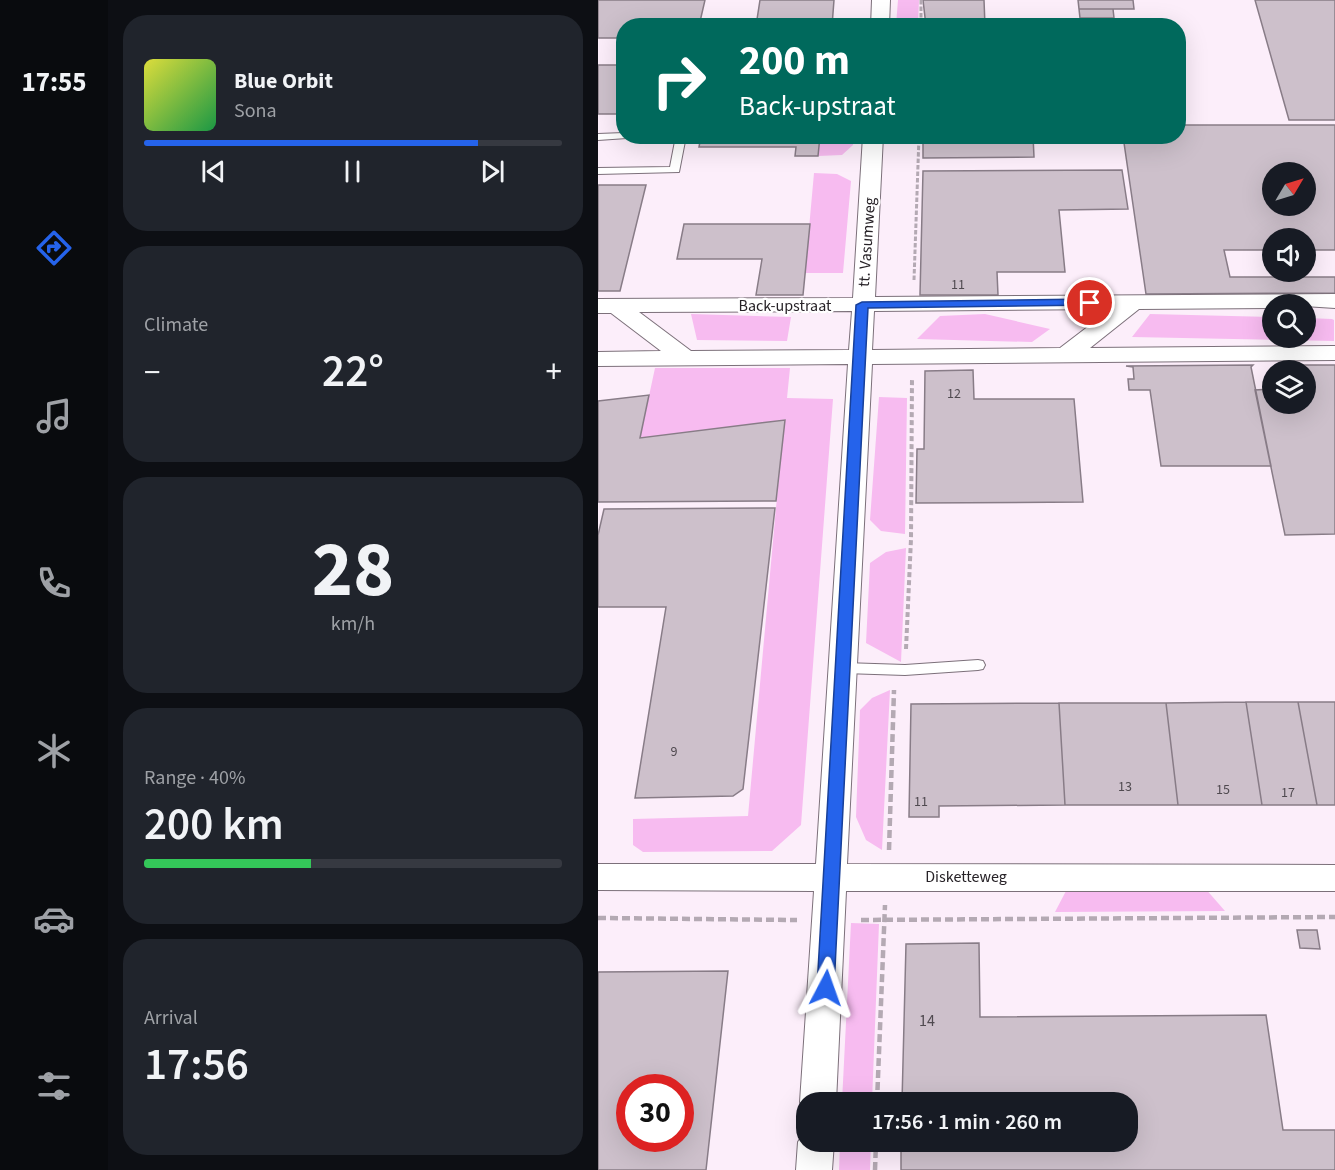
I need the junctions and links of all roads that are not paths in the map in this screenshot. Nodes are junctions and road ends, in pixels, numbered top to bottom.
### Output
1 (881, 0) edge
2 (880, 18) edge
3 (598, 136) edge
4 (616, 136) edge
5 (680, 144) edge
6 (872, 144) edge
7 (598, 171) edge
8 (1334, 301) edge
9 (1134, 302) junction
10 (862, 305) junction
11 (607, 306) edge
12 (1334, 353) edge
13 (1066, 355) junction
14 (861, 356) junction
15 (685, 358) junction
16 (598, 359) edge
17 (978, 665) dead end
18 (844, 668) junction
19 (833, 876) junction
20 (598, 877) edge
21 (1334, 878) edge
22 (819, 1092) edge
23 (815, 1152) edge
24 (814, 1170) edge

1 - 2 street
3 - 4 lane
5 - 7 lane
6 - 10 street, tt. Vasumweg
8 - 9 street, Back-upstraat
9 - 10 street, Back-upstraat
9 - 13 street
10 - 11 street, Back-upstraat
10 - 14 street, tt. Vasumweg
11 - 15 street, Back-upstraat
12 - 13 street
13 - 14 street
14 - 15 street
14 - 18 street, tt. Vasumweg
15 - 16 street
17 - 18 lane
18 - 19 street, tt. Vasumweg
19 - 20 street, Disketteweg
19 - 21 street, Disketteweg
19 - 22 street, tt. Vasumweg
23 - 24 street

